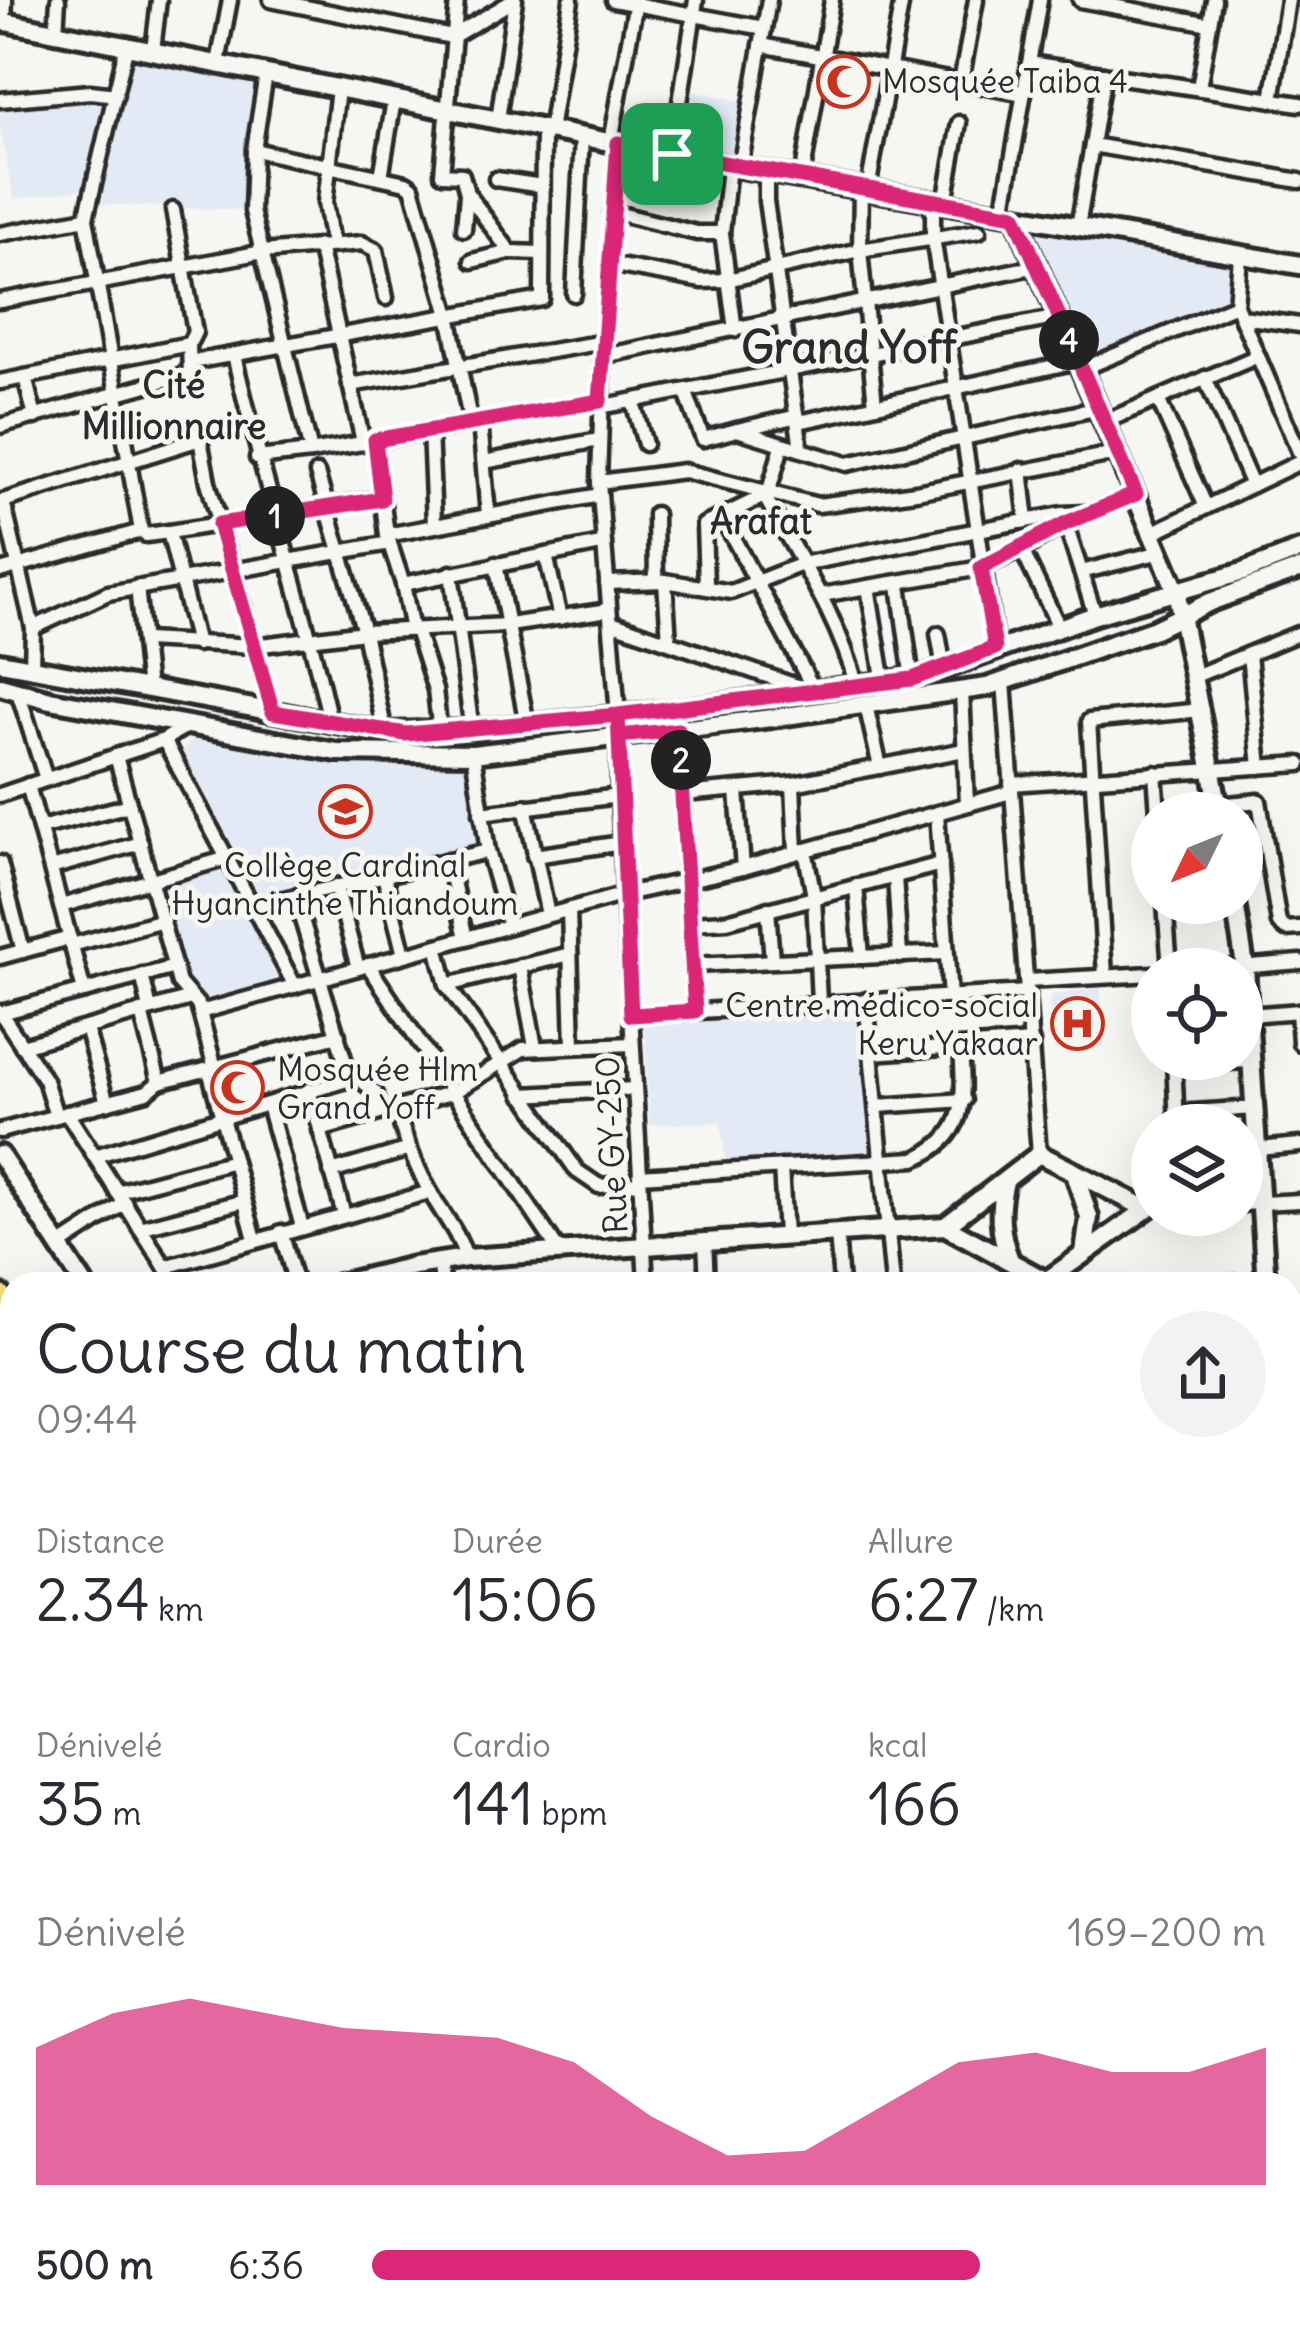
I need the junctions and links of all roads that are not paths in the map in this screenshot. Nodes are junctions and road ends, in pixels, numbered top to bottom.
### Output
1 (4, 0) edge
2 (58, 0) edge
3 (159, 0) edge
4 (230, 0) edge
5 (271, 0) edge
6 (457, 0) edge
7 (515, 0) edge
8 (572, 0) edge
9 (614, 0) edge
10 (770, 0) edge
11 (832, 0) edge
12 (902, 0) edge
13 (976, 0) edge
14 (1040, 0) edge
15 (1080, 0) edge
16 (1214, 0) edge
17 (1288, 0) edge
18 (290, 2) edge
19 (636, 2) edge
20 (694, 7) edge
21 (347, 8) edge
22 (2, 22) edge
23 (1210, 24) junction
24 (764, 28) junction
25 (56, 32) junction
26 (452, 37) junction
27 (127, 44) junction
28 (761, 45) junction
29 (153, 50) junction
30 (820, 56) junction
31 (218, 63) junction
32 (1029, 63) junction
33 (889, 68) junction
34 (266, 74) junction
35 (1104, 74) junction
36 (961, 82) junction
37 (338, 88) junction
38 (1198, 88) junction
39 (1024, 94) junction
40 (116, 95) junction
41 (0, 100) edge
42 (394, 100) junction
43 (1272, 100) junction
44 (1300, 104) edge
45 (446, 110) junction
46 (498, 120) junction
47 (959, 123) dead end
48 (547, 130) junction
49 (582, 137) junction
50 (615, 142) junction
51 (1092, 145) junction
52 (254, 150) junction
53 (672, 154) junction
54 (327, 166) junction
55 (734, 167) junction
56 (766, 172) junction
57 (381, 177) junction
58 (496, 178) dead end
59 (802, 178) junction
60 (1300, 181) edge
61 (542, 186) junction
62 (864, 189) junction
63 (467, 193) junction
64 (939, 201) junction
65 (172, 210) dead end
66 (612, 212) junction
67 (1009, 214) junction
68 (86, 218) junction
69 (1078, 227) junction
70 (464, 229) dead end
71 (979, 231) dead end
72 (0, 233) edge
73 (722, 233) junction
74 (933, 237) junction
75 (326, 245) junction
76 (860, 250) junction
77 (262, 252) junction
78 (510, 252) junction
79 (542, 253) junction
80 (1240, 257) junction
81 (472, 261) dead end
82 (609, 264) junction
83 (1300, 265) edge
84 (184, 266) junction
85 (1037, 266) junction
86 (776, 270) junction
87 (727, 280) junction
88 (97, 283) junction
89 (940, 289) junction
90 (574, 294) dead end
91 (386, 298) dead end
92 (0, 301) edge
93 (863, 305) junction
94 (1239, 311) junction
95 (449, 315) junction
96 (1059, 317) junction
97 (782, 321) junction
98 (1300, 325) edge
99 (735, 330) junction
100 (338, 335) junction
101 (948, 339) junction
102 (189, 344) junction
103 (287, 345) junction
104 (603, 349) junction
105 (234, 355) junction
106 (870, 355) junction
107 (1258, 356) junction
108 (111, 360) junction
109 (192, 362) junction
110 (1080, 365) junction
111 (459, 367) junction
112 (791, 372) junction
113 (25, 377) junction
114 (1205, 378) junction
115 (0, 382) edge
116 (350, 385) junction
117 (955, 389) junction
118 (686, 393) junction
119 (117, 394) junction
120 (1158, 399) junction
121 (633, 402) junction
122 (600, 404) junction
123 (874, 405) junction
124 (1101, 415) junction
125 (35, 417) junction
126 (799, 419) junction
127 (476, 423) junction
128 (0, 426) edge
129 (430, 430) junction
130 (737, 430) junction
131 (598, 440) junction
132 (962, 440) junction
133 (369, 441) junction
134 (645, 444) dead end
135 (782, 446) junction
136 (801, 449) junction
137 (311, 452) junction
138 (1118, 453) junction
139 (257, 458) junction
140 (1300, 458) edge
141 (484, 462) junction
142 (129, 463) junction
143 (1022, 470) junction
144 (317, 473) dead end
145 (969, 480) junction
146 (1252, 485) junction
147 (599, 489) junction
148 (1136, 494) junction
149 (766, 495) junction
150 (382, 499) junction
151 (2, 502) edge
152 (328, 507) junction
153 (1206, 507) junction
154 (655, 514) dead end
155 (488, 515) junction
156 (274, 516) junction
157 (722, 517) junction
158 (1064, 518) junction
159 (1028, 520) junction
160 (219, 524) junction
161 (434, 524) junction
162 (141, 531) junction
163 (976, 531) junction
164 (169, 532) junction
165 (1152, 533) junction
166 (388, 539) junction
167 (602, 544) junction
168 (1022, 550) junction
169 (1300, 550) edge
170 (341, 552) junction
171 (1160, 552) junction
172 (546, 555) junction
173 (287, 562) junction
174 (496, 564) junction
175 (802, 564) junction
176 (19, 566) junction
177 (981, 568) junction
178 (0, 571) edge
179 (232, 571) junction
180 (1081, 572) junction
181 (451, 573) junction
182 (1298, 575) edge
183 (181, 579) junction
184 (660, 581) junction
185 (758, 582) junction
186 (607, 583) junction
187 (403, 584) junction
188 (706, 585) junction
189 (899, 585) junction
190 (137, 587) junction
191 (868, 587) junction
192 (1176, 590) junction
193 (821, 595) junction
194 (1095, 615) junction
195 (610, 616) junction
196 (1182, 616) junction
197 (560, 618) junction
198 (509, 625) junction
199 (459, 627) junction
200 (1060, 627) junction
201 (33, 628) junction
202 (414, 630) junction
203 (364, 632) junction
204 (1300, 633) edge
205 (938, 634) dead end
206 (312, 639) junction
207 (145, 640) junction
208 (669, 641) junction
209 (197, 644) junction
210 (254, 646) junction
211 (995, 648) junction
212 (1249, 654) junction
213 (0, 662) edge
214 (32, 667) junction
215 (944, 668) junction
216 (1196, 676) junction
217 (912, 679) junction
218 (1004, 682) junction
219 (884, 683) junction
220 (8, 687) edge
221 (857, 687) junction
222 (148, 689) junction
223 (962, 690) junction
224 (814, 692) junction
225 (866, 705) junction
226 (1202, 710) junction
227 (273, 712) junction
228 (618, 715) junction
229 (330, 721) junction
230 (527, 724) junction
231 (188, 725) junction
232 (472, 730) junction
233 (678, 730) junction
234 (385, 732) junction
235 (440, 733) junction
236 (619, 736) junction
237 (164, 740) junction
238 (964, 750) junction
239 (473, 754) junction
240 (116, 756) junction
241 (1300, 764) edge
242 (880, 767) junction
243 (1259, 767) junction
244 (1213, 770) junction
245 (1155, 772) junction
246 (1091, 777) junction
247 (46, 779) junction
248 (793, 784) junction
249 (28, 785) junction
250 (1011, 788) junction
251 (737, 790) junction
252 (1156, 792) edge
253 (1216, 792) edge
254 (684, 794) junction
255 (0, 795) edge
256 (619, 796) junction
257 (968, 804) junction
258 (130, 805) junction
259 (525, 806) junction
260 (481, 813) junction
261 (937, 813) junction
262 (40, 829) junction
263 (1263, 830) edge
264 (141, 843) junction
265 (622, 843) junction
266 (488, 851) junction
267 (800, 851) junction
268 (534, 856) junction
269 (228, 858) junction
270 (448, 860) junction
271 (0, 863) edge
272 (940, 864) junction
273 (51, 868) junction
274 (743, 868) junction
275 (384, 875) junction
276 (895, 876) junction
277 (153, 882) junction
278 (688, 883) junction
279 (336, 886) junction
280 (856, 886) junction
281 (4, 894) edge
282 (625, 894) junction
283 (814, 896) junction
284 (295, 897) junction
285 (61, 906) junction
286 (254, 906) junction
287 (569, 909) junction
288 (768, 909) junction
289 (548, 915) junction
290 (163, 920) junction
291 (691, 923) junction
292 (509, 926) junction
293 (1300, 928) edge
294 (466, 938) junction
295 (71, 941) junction
296 (437, 946) junction
297 (23, 951) junction
298 (946, 953) junction
299 (571, 954) junction
300 (404, 955) junction
301 (900, 956) junction
302 (0, 957) edge
303 (862, 957) junction
304 (818, 959) junction
305 (772, 961) junction
306 (1300, 962) edge
307 (693, 965) junction
308 (1263, 965) edge
309 (520, 966) junction
310 (175, 967) junction
311 (363, 967) junction
312 (1131, 974) edge
313 (142, 975) junction
314 (1105, 975) junction
315 (319, 979) junction
316 (447, 985) junction
317 (295, 986) junction
318 (1027, 986) junction
319 (84, 991) junction
320 (190, 998) junction
321 (950, 998) junction
322 (866, 1000) junction
323 (818, 1003) junction
324 (146, 1011) junction
325 (695, 1011) junction
326 (1299, 1011) edge
327 (200, 1012) junction
328 (0, 1013) edge
329 (631, 1015) junction
330 (1263, 1019) edge
331 (86, 1028) junction
332 (338, 1035) junction
333 (1032, 1042) junction
334 (1300, 1042) edge
335 (632, 1043) junction
336 (22, 1046) junction
337 (573, 1046) junction
338 (535, 1047) junction
339 (961, 1048) junction
340 (871, 1053) junction
341 (500, 1061) junction
342 (212, 1069) junction
343 (350, 1078) junction
344 (159, 1082) junction
345 (635, 1089) junction
346 (309, 1090) junction
347 (454, 1092) junction
348 (522, 1096) junction
349 (964, 1100) junction
350 (107, 1103) junction
351 (268, 1105) junction
352 (878, 1106) junction
353 (388, 1109) junction
354 (62, 1114) junction
355 (223, 1119) junction
356 (320, 1130) junction
357 (0, 1131) edge
358 (1263, 1144) edge
359 (1300, 1145) edge
360 (410, 1149) junction
361 (1039, 1154) junction
362 (0, 1155) edge
363 (94, 1156) junction
364 (234, 1161) junction
365 (882, 1162) junction
366 (781, 1167) junction
367 (331, 1172) junction
368 (1075, 1174) junction
369 (639, 1180) junction
370 (1005, 1180) junction
371 (430, 1192) junction
372 (121, 1198) junction
373 (1131, 1200) edge
374 (244, 1201) junction
375 (1300, 1201) edge
376 (1263, 1203) edge
377 (344, 1215) junction
378 (1131, 1221) edge
379 (1263, 1223) edge
380 (945, 1226) junction
381 (302, 1227) junction
382 (140, 1228) junction
383 (888, 1229) junction
384 (280, 1232) junction
385 (837, 1233) junction
386 (784, 1235) junction
387 (255, 1239) junction
388 (705, 1240) junction
389 (644, 1244) junction
390 (59, 1246) junction
391 (559, 1251) junction
392 (1084, 1253) junction
393 (466, 1258) junction
394 (1010, 1260) junction
395 (438, 1261) junction
396 (165, 1267) junction
397 (76, 1272) edge
398 (168, 1272) edge
399 (292, 1272) edge
400 (391, 1272) edge
401 (440, 1272) edge
402 (645, 1272) edge
403 (706, 1272) edge
404 (840, 1272) edge
405 (892, 1272) edge
406 (1030, 1272) edge
407 (1059, 1272) edge
408 (1265, 1272) edge

1 - 22 street
2 - 25 street
3 - 29 street
4 - 31 street
5 - 18 street
6 - 26 street
7 - 26 street
7 - 46 street
8 - 48 street
9 - 19 street
10 - 24 street
11 - 30 street
12 - 33 street
13 - 36 street
14 - 32 street
15 - 23 street
16 - 23 street
17 - 43 street
18 - 21 street
19 - 20 street
19 - 50 street, Rue GY-250
20 - 24 street
20 - 53 street
21 - 26 street
22 - 25 street
23 - 38 street
24 - 28 street
25 - 27 street
26 - 45 street
27 - 29 street
27 - 40 street
28 - 30 street
28 - 55 street
29 - 31 street
30 - 33 street
30 - 59 street
31 - 34 street
32 - 35 street
32 - 39 street
33 - 36 street
33 - 62 street
34 - 37 street
34 - 52 street
35 - 38 street
35 - 51 street
36 - 39 street
37 - 42 street
37 - 54 street
38 - 43 street
39 - 67 street
40 - 41 street
40 - 68 street
42 - 45 street
42 - 57 street
43 - 44 street
45 - 46 street
45 - 63 street
46 - 48 street
47 - 64 street
48 - 49 street
48 - 61 street
49 - 50 street
49 - 90 street
50 - 53 street
50 - 66 street, Rue GY-250
51 - 60 street
51 - 69 street
52 - 54 street
52 - 77 street
53 - 55 street
54 - 57 street
54 - 75 street
55 - 56 street
55 - 73 street
56 - 59 street
56 - 86 street
57 - 95 street
58 - 61 street
59 - 62 street
61 - 79 street
62 - 64 street
62 - 76 street
63 - 70 street
63 - 78 street
64 - 67 street
64 - 74 street
65 - 84 street
66 - 73 street
66 - 82 street, Rue GY-250
67 - 69 street
67 - 85 street
68 - 72 street
68 - 88 street
69 - 80 street
71 - 74 street
73 - 87 street
74 - 76 street
74 - 89 street
75 - 77 street
75 - 91 street
75 - 100 street
76 - 86 street
76 - 93 street
77 - 84 street
77 - 103 street
78 - 79 street
78 - 81 street
79 - 95 street
80 - 83 street
80 - 94 street
82 - 87 street
82 - 104 street, Rue GY-250
84 - 88 street
84 - 102 street
85 - 89 street
85 - 96 street
86 - 87 street
86 - 97 street
87 - 99 street
88 - 92 street
88 - 108 street
89 - 93 street
89 - 101 street
93 - 97 street
93 - 106 street
94 - 98 street
94 - 107 street
94 - 110 street
95 - 100 street
95 - 111 street
96 - 101 street
96 - 110 street
97 - 99 street
97 - 112 street
99 - 104 street
100 - 103 street
100 - 116 street
101 - 106 street
101 - 117 street
102 - 108 street
102 - 109 street
103 - 105 street
103 - 137 street
104 - 111 street
104 - 122 street, Rue GY-250
105 - 109 street
105 - 139 street
106 - 112 street
106 - 123 street
107 - 114 street
107 - 140 street
108 - 113 street
108 - 119 street
109 - 119 street
110 - 117 street
110 - 124 street
111 - 116 street
111 - 127 street
112 - 118 street
112 - 126 street
113 - 115 street
113 - 125 street
114 - 120 street
114 - 146 street
116 - 133 street
117 - 123 street
117 - 132 street
118 - 121 street
118 - 130 street
119 - 125 street
119 - 142 street
120 - 124 street
120 - 153 street
121 - 122 street
121 - 134 street
122 - 127 street
122 - 131 street, Rue GY-250
123 - 126 street
124 - 132 street
124 - 138 street
125 - 128 street
126 - 130 street
126 - 136 street
127 - 129 street
127 - 141 street
129 - 133 street
129 - 161 street
130 - 135 street
131 - 141 street
131 - 147 street, Rue GY-250
132 - 136 street
132 - 145 street
133 - 137 street
133 - 150 street
135 - 136 street
135 - 149 street
137 - 139 street
138 - 143 street
138 - 148 street
139 - 156 street
140 - 146 street
141 - 155 street
142 - 151 street
142 - 160 street
142 - 162 street
143 - 145 street
143 - 159 street
144 - 152 street
145 - 149 street
145 - 163 street
146 - 153 street
147 - 149 street
147 - 155 street
147 - 167 street, Rue GY-250
148 - 158 street
148 - 165 street
149 - 157 street
149 - 175 street
150 - 152 street
150 - 166 street
151 - 176 street
152 - 156 street
152 - 170 street
153 - 165 street
154 - 184 street
155 - 161 street
156 - 160 street
156 - 173 street
157 - 185 street
157 - 188 street
158 - 159 street
158 - 168 street
158 - 180 street
159 - 163 street
160 - 164 street
160 - 179 street
161 - 166 street
162 - 164 street
162 - 176 street
163 - 175 street
163 - 177 street
164 - 183 street
165 - 171 street
166 - 170 street
166 - 187 street
167 - 172 street
167 - 186 street, Rue GY-250
168 - 177 street
168 - 200 street
169 - 192 street
170 - 173 street
170 - 203 street
171 - 180 street
171 - 192 street
172 - 174 street
172 - 197 street
173 - 179 street
173 - 206 street
174 - 181 street
174 - 198 street
175 - 185 street
175 - 193 street
176 - 178 street
176 - 201 street
177 - 189 street
177 - 211 street
179 - 183 street
179 - 210 street
180 - 194 street
181 - 187 street
181 - 199 street
182 - 196 street
183 - 190 street
183 - 209 street
184 - 186 street
184 - 188 street
184 - 208 street
185 - 188 street
185 - 224 street
186 - 195 street, Rue GY-250
187 - 202 street
189 - 191 street
189 - 217 street
190 - 201 street
190 - 207 street
191 - 193 street
191 - 219 street
192 - 194 street
192 - 196 street
193 - 221 street
194 - 200 street
195 - 197 street
195 - 208 street
195 - 228 street, Rue GY-250
196 - 216 street
196 - 218 street
197 - 198 street
198 - 199 street
198 - 230 street
199 - 202 street
199 - 232 street
200 - 211 street
201 - 214 street
202 - 203 street
202 - 235 street
203 - 206 street
203 - 234 street
204 - 212 street
205 - 215 street
206 - 210 street
206 - 229 street
207 - 209 street
207 - 222 street
208 - 224 street
209 - 210 street
210 - 227 street
211 - 215 street
212 - 216 street
212 - 243 street
213 - 214 street
214 - 222 street
215 - 217 street
216 - 226 street
217 - 219 street
218 - 223 street
218 - 250 street
219 - 221 street
220 - 231 street
220 - 247 street
221 - 224 street
222 - 227 street
223 - 225 street
223 - 238 street
224 - 228 street
225 - 233 street
225 - 242 street
226 - 244 street
226 - 246 street
227 - 229 street
228 - 230 street
228 - 236 street, Rue GY-250
229 - 234 street
230 - 232 street
231 - 237 street
231 - 239 street
232 - 235 street
233 - 236 street
233 - 254 street
234 - 235 street
236 - 239 street
236 - 256 street, Rue GY-250
237 - 240 street
237 - 269 street
238 - 242 street
238 - 257 street
239 - 260 street
240 - 247 street
240 - 258 street
241 - 243 street
242 - 248 street
243 - 244 street
244 - 245 street
244 - 253 street
245 - 246 street
245 - 252 street
246 - 250 street
246 - 314 street
247 - 249 street
248 - 251 street
248 - 267 street
249 - 255 street
249 - 262 street
250 - 257 street
250 - 318 street
251 - 254 street
251 - 274 street
254 - 278 street
256 - 259 street
256 - 265 street, Rue GY-250
257 - 261 street
258 - 262 street
258 - 264 street
259 - 260 street
259 - 268 street
260 - 266 street
261 - 267 street
261 - 272 street
262 - 273 street
263 - 293 street
264 - 273 street
264 - 277 street
265 - 268 street
265 - 282 street, Rue GY-250
266 - 270 street
266 - 292 street
267 - 274 street
267 - 283 street
268 - 289 street
269 - 277 street
269 - 286 street
270 - 275 street
270 - 294 street
271 - 281 street
272 - 276 street
272 - 298 street
273 - 285 street
274 - 278 street
275 - 279 street
275 - 300 street
276 - 280 street
276 - 301 street
277 - 285 street
277 - 290 street
278 - 282 street
278 - 291 street
279 - 284 street
279 - 311 street
280 - 283 street
280 - 303 street
281 - 297 street
282 - 287 street
282 - 329 street, Rue GY-250
283 - 288 street
283 - 304 street
284 - 286 street
284 - 315 street
285 - 295 street
286 - 317 street
287 - 289 street
287 - 299 street
288 - 291 street
288 - 305 street
289 - 292 street
290 - 295 street
290 - 310 street
291 - 307 street
292 - 294 street
294 - 296 street
295 - 297 street
295 - 319 street
296 - 300 street
296 - 316 street
297 - 302 street
298 - 301 street
298 - 321 street
299 - 309 street
299 - 337 street
300 - 311 street
301 - 303 street
303 - 304 street
304 - 305 street
304 - 323 street
305 - 307 street
306 - 308 street
307 - 325 street
309 - 316 street
309 - 338 street
310 - 313 street
310 - 320 street
311 - 315 street
311 - 347 street
312 - 314 street
313 - 319 street
313 - 324 street
314 - 318 street
315 - 317 street
315 - 332 street
316 - 341 street
317 - 327 street
318 - 321 street
318 - 333 street
319 - 328 street
320 - 324 street
320 - 327 street
321 - 322 street
322 - 323 street
322 - 340 street
323 - 325 street
324 - 331 street
324 - 344 street
325 - 329 street
326 - 330 street
326 - 334 street
327 - 342 street
328 - 336 street
329 - 335 street, Rue GY-250
331 - 336 street
331 - 350 street
332 - 342 street
332 - 343 street
333 - 339 street
333 - 361 street
335 - 337 street
335 - 345 street, Rue GY-250
336 - 354 street
337 - 338 street
338 - 341 street
339 - 340 street
339 - 349 street
340 - 352 street
341 - 347 street
341 - 348 street
342 - 344 street
342 - 355 street
343 - 346 street
343 - 353 street
344 - 350 street
345 - 348 street
345 - 369 street, Rue GY-250
346 - 351 street
346 - 356 street
347 - 353 street
347 - 391 street
348 - 369 street
349 - 352 street
349 - 365 street
350 - 354 street
351 - 355 street
351 - 381 street
352 - 365 street
353 - 356 street
353 - 360 street
354 - 357 street
354 - 363 street
355 - 363 street
355 - 364 street
356 - 367 street
358 - 359 street
360 - 367 street
360 - 371 street
361 - 368 street
361 - 370 street
362 - 390 street
363 - 372 street
364 - 372 street
364 - 374 street
365 - 366 street
365 - 383 street
366 - 369 street
366 - 386 street
367 - 377 street
368 - 373 street
368 - 392 street
369 - 389 street, Rue GY-250
370 - 380 street
370 - 394 street
371 - 377 street
371 - 393 street
372 - 382 street
372 - 390 street
374 - 382 street
374 - 387 street
375 - 376 street
377 - 381 street
378 - 392 street
379 - 408 street
380 - 383 street
380 - 394 street
381 - 384 street
382 - 396 street
383 - 385 street
383 - 405 street
384 - 387 street
384 - 399 street
385 - 386 street
385 - 404 street
386 - 388 street
387 - 396 street
388 - 389 street
388 - 403 street
389 - 391 street
389 - 402 street, Rue GY-250
390 - 397 street
391 - 393 street
392 - 407 street
393 - 395 street
394 - 406 street
395 - 400 street
395 - 401 street
396 - 398 street

